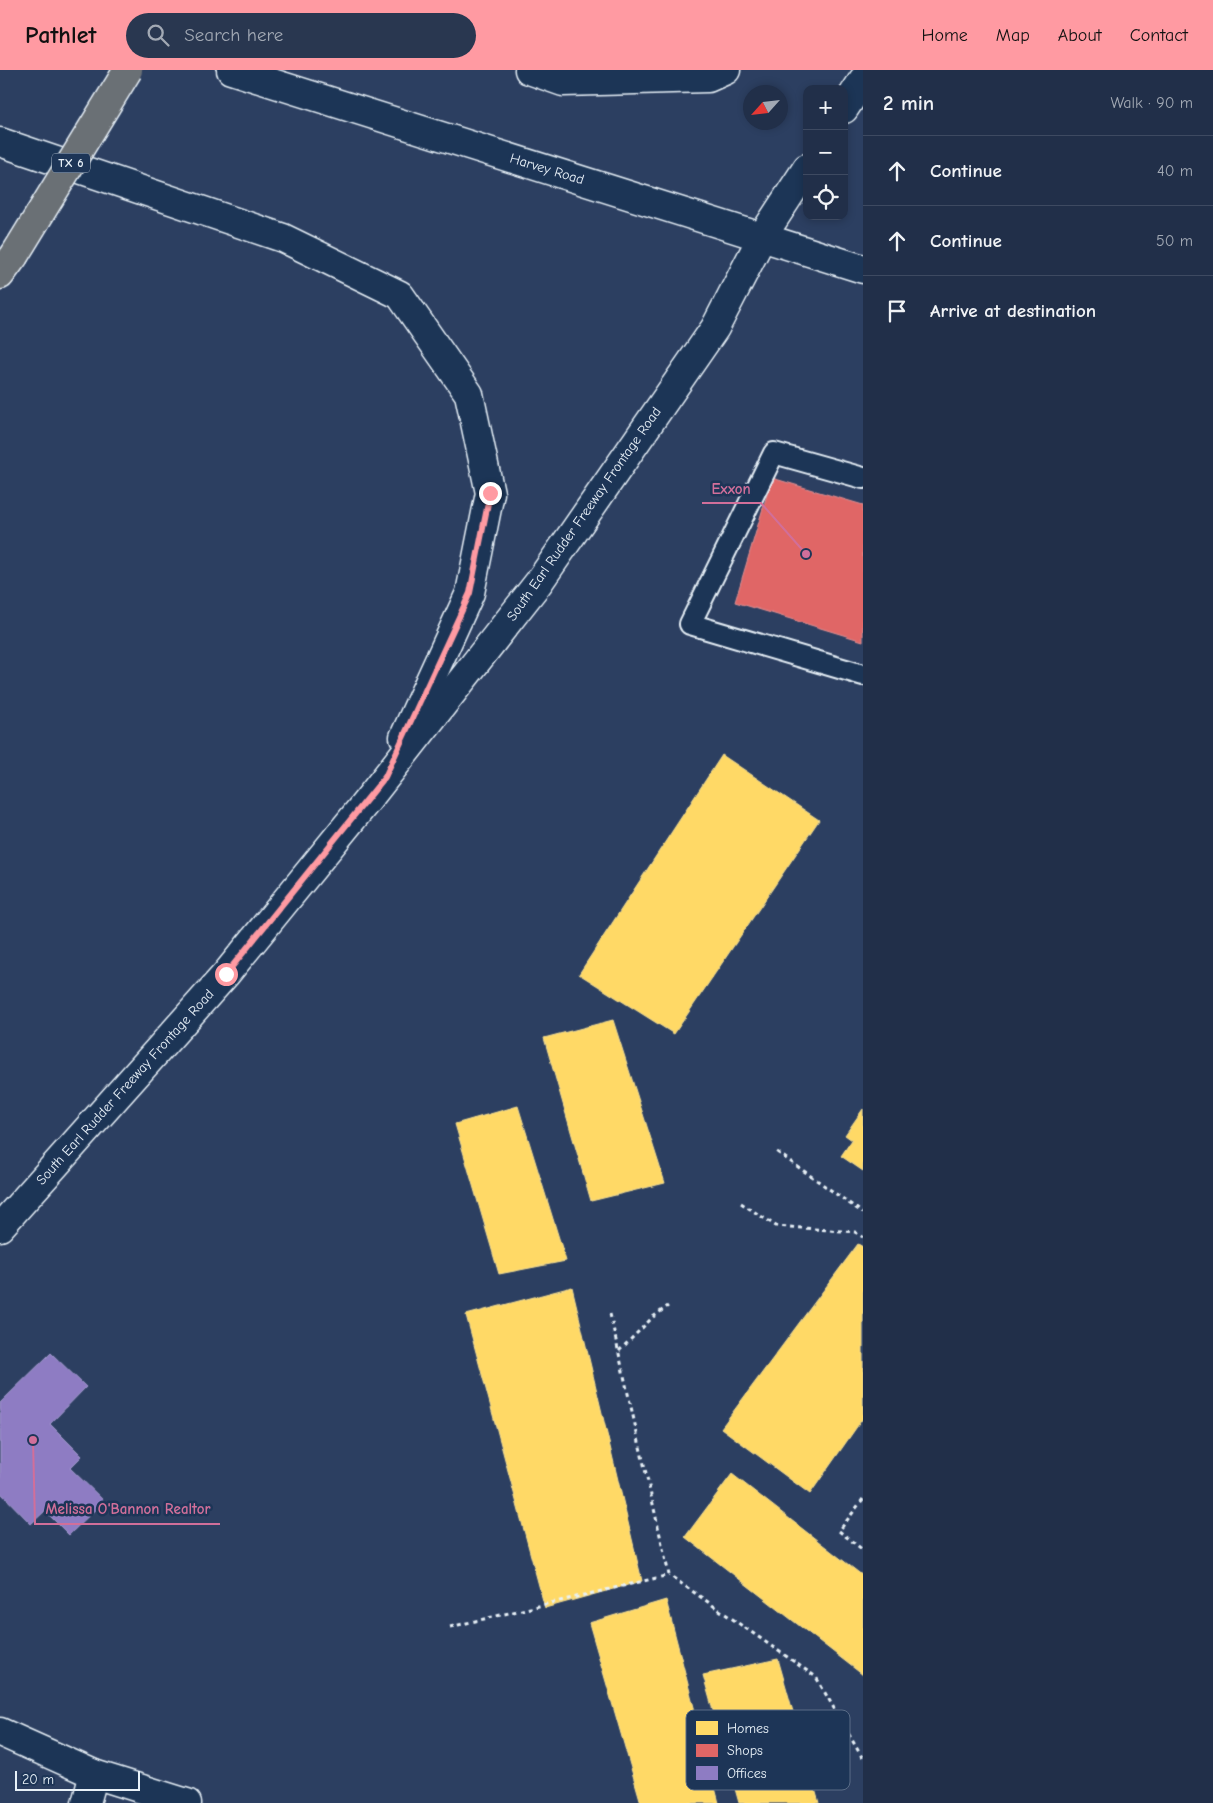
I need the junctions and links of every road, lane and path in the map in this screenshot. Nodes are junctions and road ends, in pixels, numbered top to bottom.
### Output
1 (128, 70) edge
2 (231, 70) edge
3 (529, 70) edge
4 (726, 70) edge
5 (863, 80) edge
6 (848, 103) edge
7 (0, 142) edge
8 (803, 174) edge
9 (762, 237) junction
10 (7, 266) edge
11 (863, 270) edge
12 (863, 478) edge
13 (863, 675) edge
14 (385, 777) junction
15 (777, 1152) dead end
16 (741, 1203) dead end
17 (863, 1213) edge
18 (0, 1227) edge
19 (863, 1237) edge
20 (668, 1306) dead end
21 (610, 1314) dead end
22 (619, 1352) junction
23 (863, 1499) edge
24 (863, 1550) edge
25 (669, 1575) junction
26 (450, 1627) dead end
27 (835, 1710) edge
28 (0, 1732) edge
29 (850, 1736) edge
30 (863, 1759) edge
31 (94, 1774) junction
32 (86, 1803) edge
33 (187, 1803) edge

1 - 10 highway, TX 6, bridge
2 - 9 main road, Harvey Road
3 - 4 main road
5 - 6 main road
7 - 14 main road
8 - 9 main road, South Earl Rudder Freeway Frontage Road
9 - 11 main road, Harvey Road
9 - 14 main road, South Earl Rudder Freeway Frontage Road
12 - 13 lane
14 - 18 main road, South Earl Rudder Freeway Frontage Road
15 - 17 path
16 - 19 path
20 - 22 path
21 - 22 path
22 - 25 path
23 - 24 path
25 - 26 path
25 - 27 path
28 - 31 main road
29 - 30 path
31 - 32 main road
31 - 33 main road

